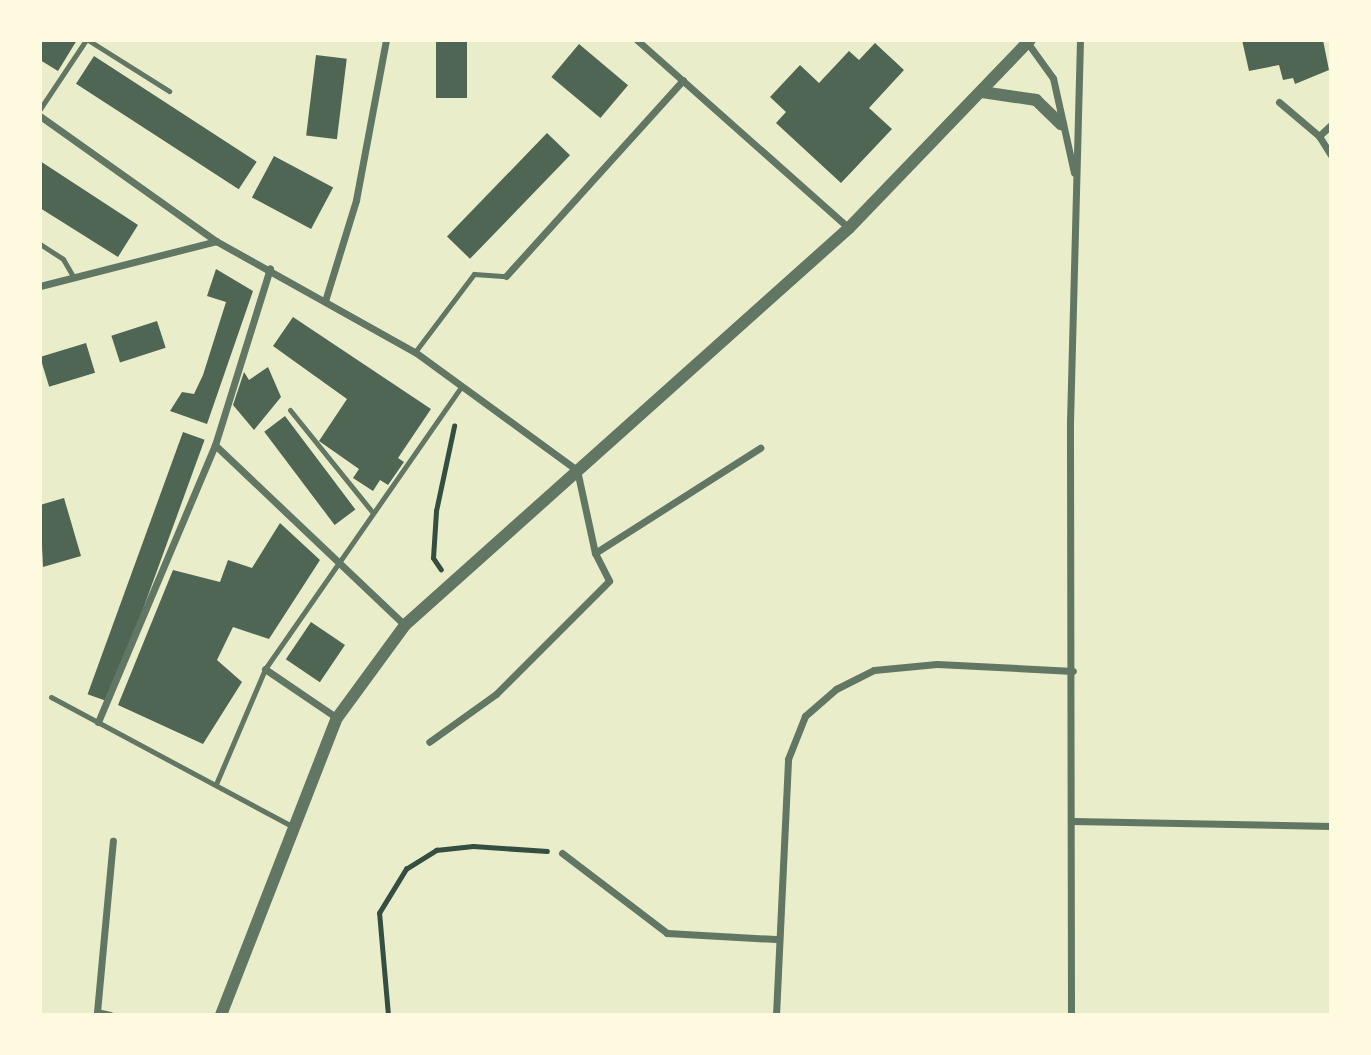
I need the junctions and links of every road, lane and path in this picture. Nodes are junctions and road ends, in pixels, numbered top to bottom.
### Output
1 (87, 40) edge
2 (386, 40) edge
3 (637, 40) edge
4 (1080, 40) edge
5 (1027, 41) edge
6 (683, 80) junction
7 (169, 91) dead end
8 (982, 92) junction
9 (1279, 102) dead end
10 (40, 108) edge
11 (40, 116) edge
12 (1061, 124) junction
13 (1331, 125) edge
14 (1319, 136) junction
15 (1331, 155) edge
16 (1077, 184) junction
17 (849, 228) junction
18 (216, 241) junction
19 (40, 244) edge
20 (270, 268) junction
21 (506, 276) joint
22 (74, 278) junction
23 (40, 286) edge
24 (325, 301) junction
25 (415, 352) junction
26 (461, 387) junction
27 (290, 410) dead end
28 (215, 445) junction
29 (760, 448) dead end
30 (577, 470) junction
31 (373, 513) junction
32 (595, 553) junction
33 (335, 565) junction
34 (449, 582) junction
35 (405, 625) junction
36 (265, 669) junction
37 (1073, 671) junction
38 (51, 697) dead end
39 (337, 718) junction
40 (98, 722) junction
41 (429, 742) dead end
42 (216, 784) junction
43 (1073, 821) junction
44 (290, 825) junction
45 (1331, 826) edge
46 (113, 841) dead end
47 (562, 853) joint
48 (776, 939) junction
49 (110, 1015) edge
50 (221, 1015) edge
51 (388, 1015) edge
52 (776, 1015) edge
53 (1071, 1015) edge

1 - 7 lane
1 - 10 lane
2 - 24 street
3 - 6 street
4 - 16 street
5 - 8 street
5 - 12 street
6 - 17 street
6 - 21 street
8 - 12 street
8 - 17 street
9 - 14 street
11 - 18 street
12 - 16 street
13 - 14 street
14 - 15 street
16 - 37 street
17 - 30 street
18 - 20 street
18 - 22 street
19 - 22 lane
20 - 24 street
20 - 28 street
21 - 25 lane
22 - 23 street
24 - 25 street
25 - 26 street
26 - 30 street
26 - 31 lane
26 - 34 path
27 - 31 lane
28 - 33 street
28 - 40 street
29 - 32 street
30 - 32 street
30 - 34 street
31 - 33 lane
32 - 41 street
33 - 35 street
33 - 36 lane
34 - 35 street
35 - 39 street
36 - 39 street
36 - 42 lane
37 - 43 street
37 - 48 street
38 - 40 lane
39 - 44 street
40 - 42 lane
42 - 44 lane
43 - 45 street
43 - 53 street
44 - 50 street
46 - 49 street
47 - 48 street
47 - 51 path
48 - 52 street

